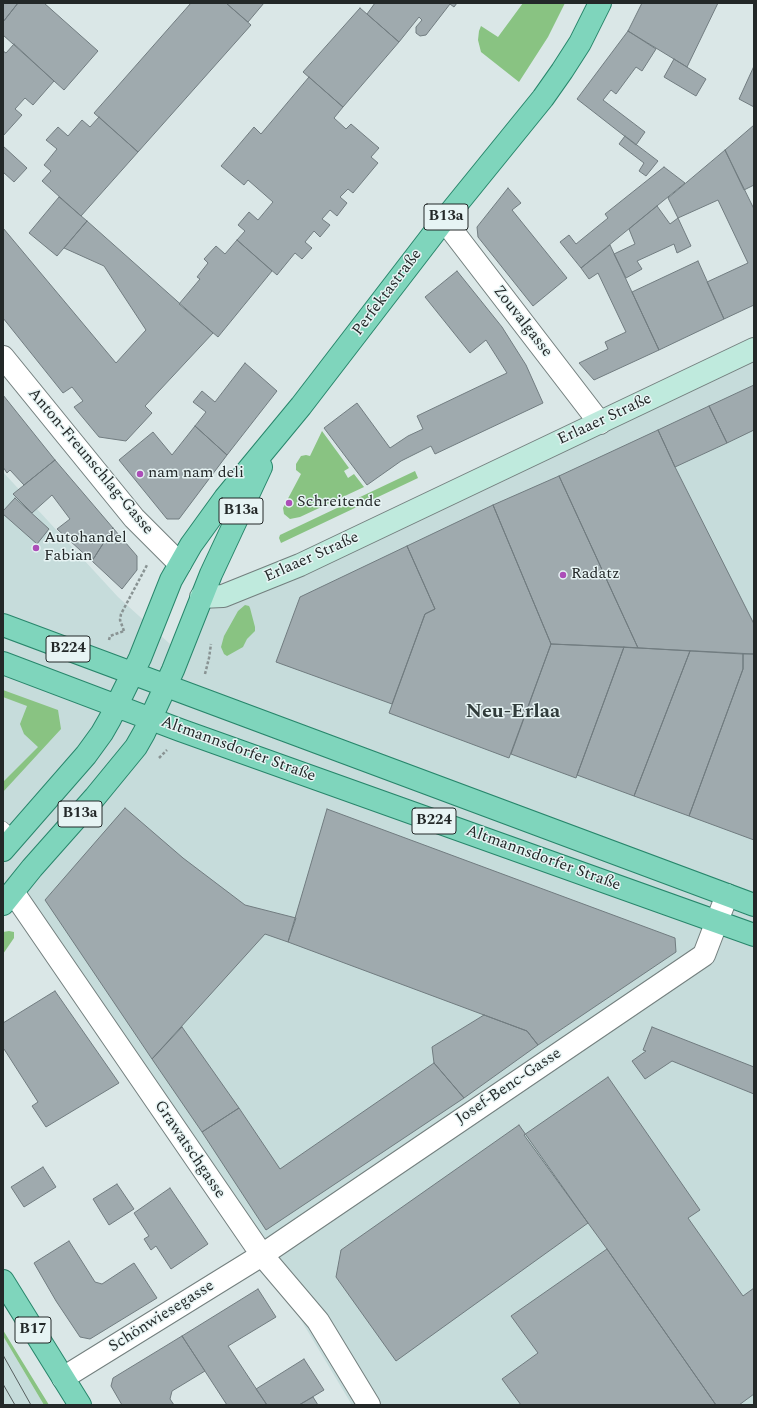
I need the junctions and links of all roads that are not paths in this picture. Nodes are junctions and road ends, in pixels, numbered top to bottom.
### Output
1 (600, 3) edge
2 (444, 220) junction
3 (754, 349) edge
4 (3, 357) edge
5 (600, 423) junction
6 (285, 426) junction
7 (180, 564) junction
8 (201, 597) junction
9 (3, 625) edge
10 (3, 663) edge
11 (142, 696) junction
12 (7, 838) edge
13 (727, 895) junction
14 (8, 898) edge
15 (754, 905) edge
16 (717, 922) junction
17 (754, 935) edge
18 (262, 1255) junction
19 (3, 1281) edge
20 (63, 1378) junction
21 (80, 1405) edge
22 (369, 1405) edge

1 - 2 main road, Perfektastraße / B13a
2 - 5 street, Zouvalgasse
2 - 6 main road, Perfektastraße / B13a
3 - 5 street, Erlaaer Straße
4 - 7 street, Anton-Freunschlag-Gasse
5 - 8 street, Erlaaer Straße
6 - 7 main road, Perfektastraße / B13a
6 - 8 main road, Perfektastraße / B13a
7 - 11 main road, B13a
8 - 11 main road, B13a
9 - 11 main road, Altmannsdorfer Straße / B224
10 - 11 main road, Altmannsdorfer Straße / B224
11 - 12 main road, B13a
11 - 13 main road, Altmannsdorfer Straße / B224
11 - 14 main road, B13a
11 - 16 main road, Altmannsdorfer Straße / B224
13 - 15 main road, Altmannsdorfer Straße / B224
13 - 16 street, Josef-Benc-Gasse
14 - 18 street, Grawatschgasse
16 - 17 main road, Altmannsdorfer Straße / B224
16 - 18 street, Josef-Benc-Gasse
18 - 20 street, Schönwiesegasse
18 - 22 street, Grawatschgasse
19 - 20 main road, B17
20 - 21 main road, B17

